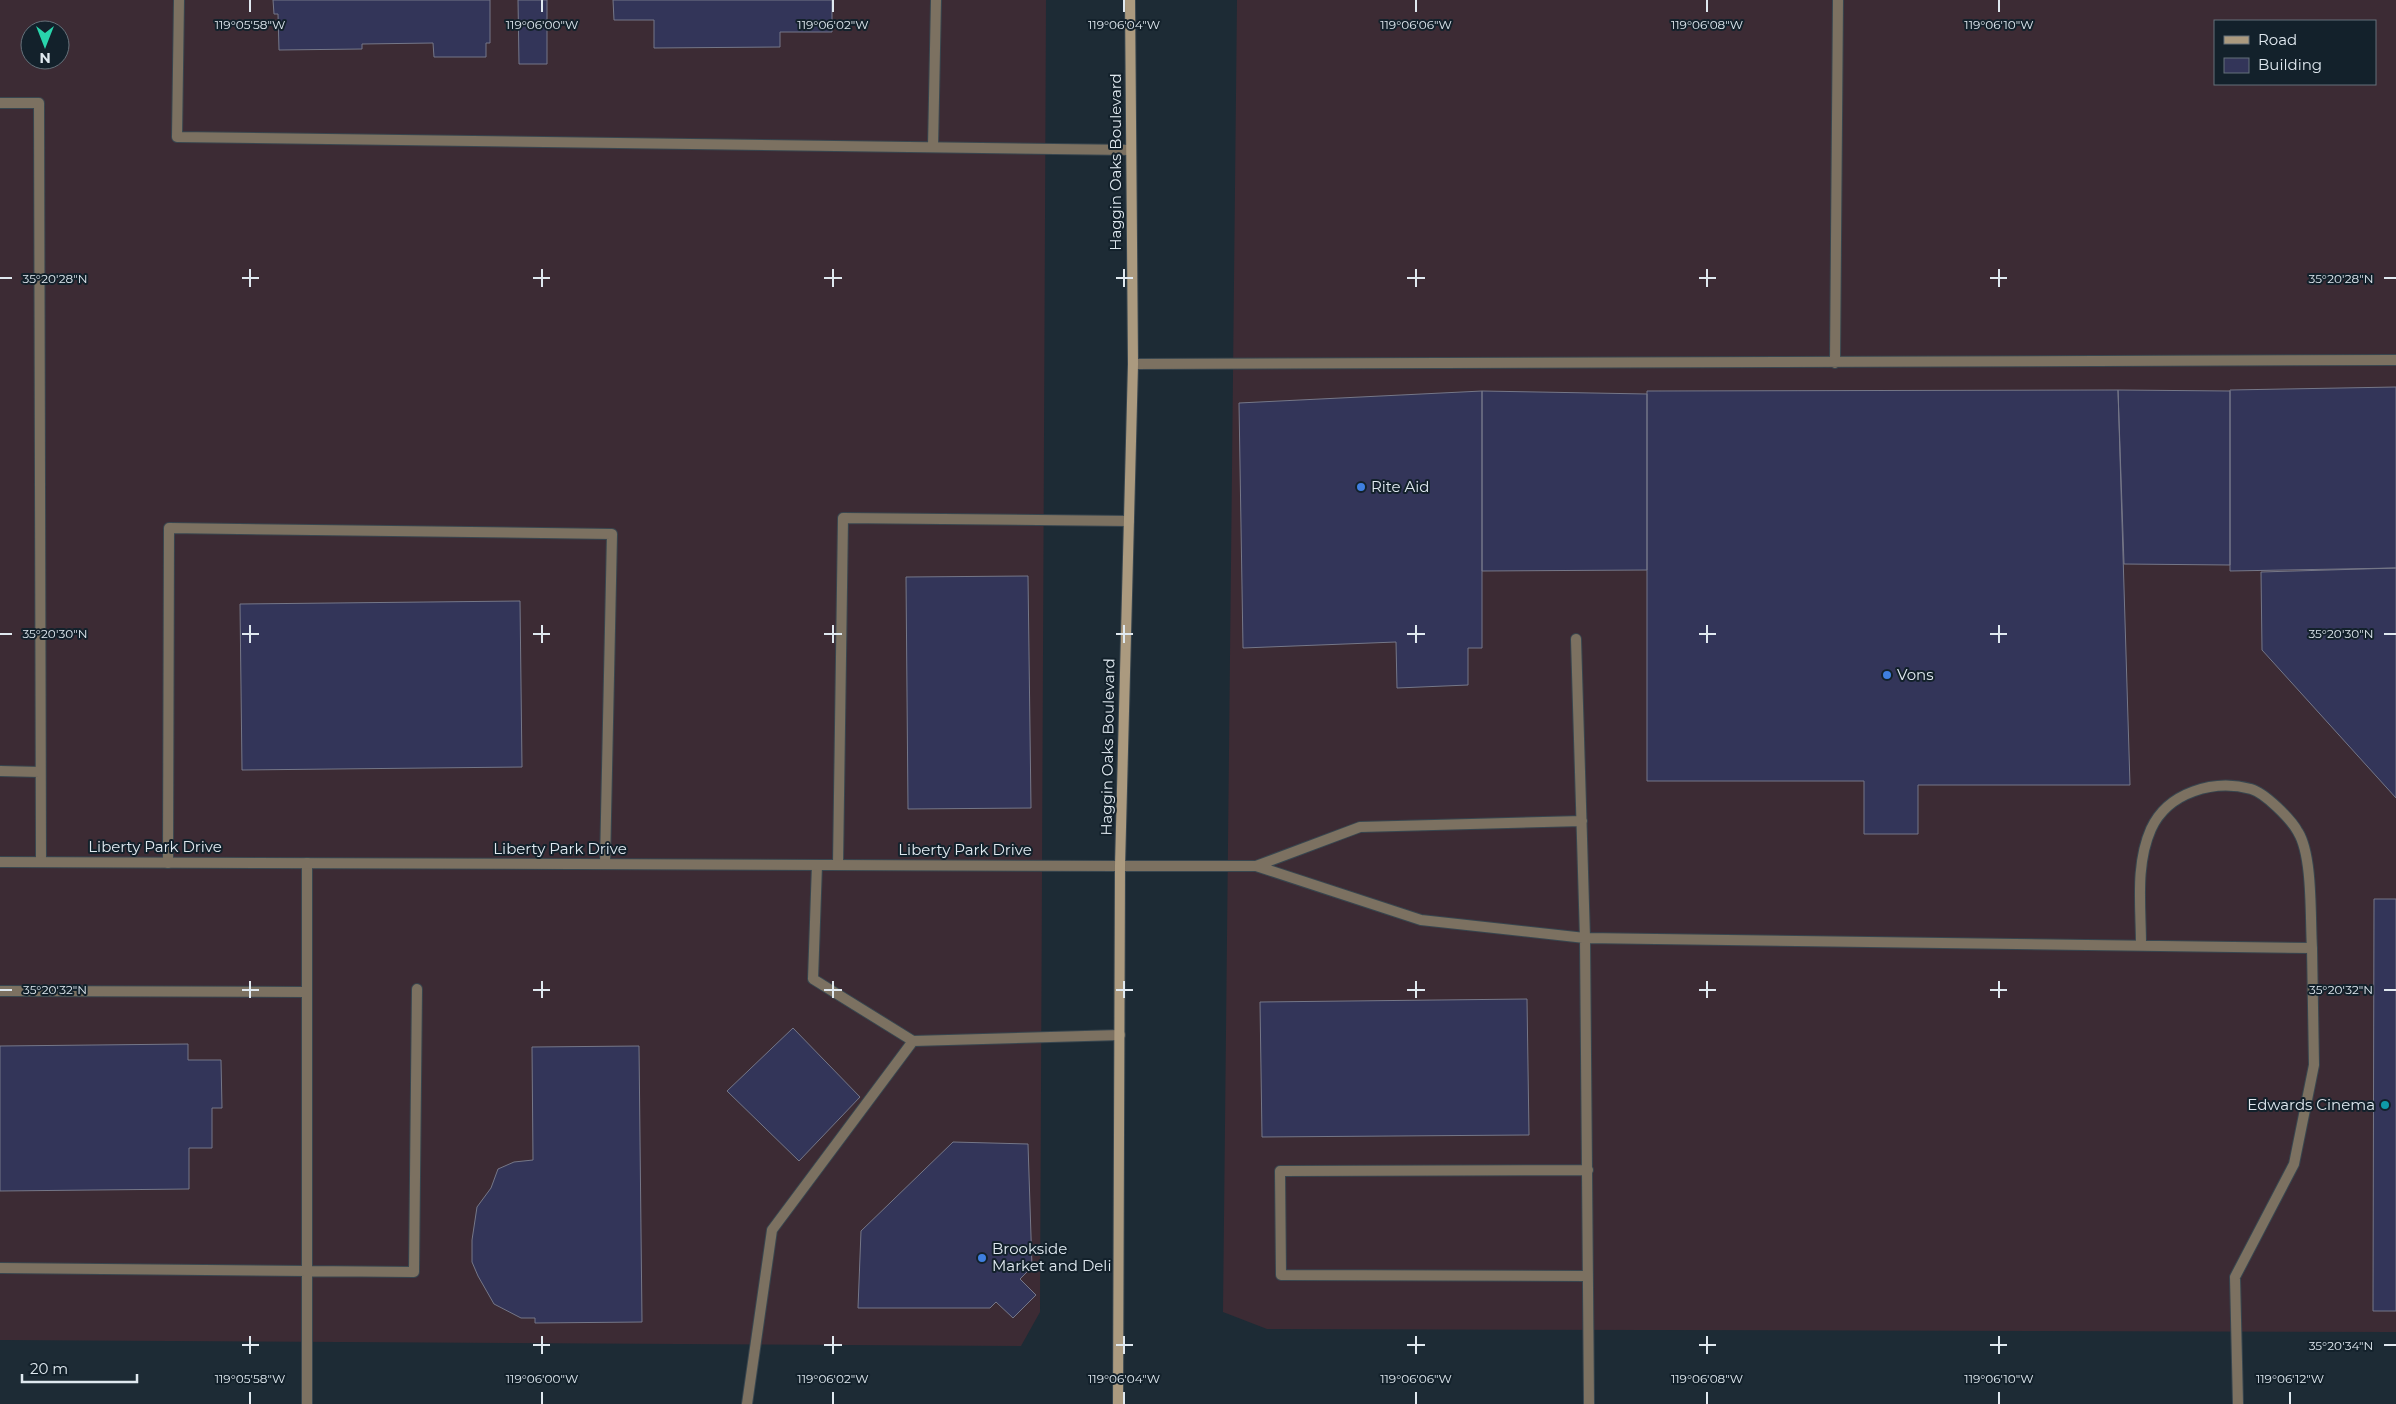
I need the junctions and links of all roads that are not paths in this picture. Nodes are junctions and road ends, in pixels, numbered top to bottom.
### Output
1 (179, 0) edge
2 (936, 0) edge
3 (1130, 0) edge
4 (1838, 0) edge
5 (0, 103) edge
6 (934, 147) junction
7 (1131, 150) junction
8 (2396, 360) edge
9 (1835, 363) junction
10 (1133, 364) junction
11 (1129, 521) junction
12 (1576, 639) dead end
13 (0, 772) edge
14 (40, 772) junction
15 (1582, 821) junction
16 (0, 862) edge
17 (41, 862) junction
18 (168, 863) junction
19 (307, 863) junction
20 (605, 864) junction
21 (817, 864) junction
22 (838, 864) junction
23 (1120, 866) junction
24 (1256, 866) junction
25 (1586, 938) junction
26 (2141, 945) junction
27 (2312, 948) junction
28 (417, 989) dead end
29 (0, 991) edge
30 (307, 992) junction
31 (1120, 1036) junction
32 (913, 1041) junction
33 (1588, 1170) junction
34 (0, 1268) edge
35 (307, 1271) junction
36 (1588, 1276) junction
37 (307, 1404) edge
38 (747, 1404) edge
39 (1118, 1404) edge
40 (1589, 1404) edge
41 (2238, 1404) edge

1 - 6 street
2 - 6 street
3 - 7 street, Haggin Oaks Boulevard
4 - 9 street
5 - 14 street
6 - 7 street
7 - 10 street, Haggin Oaks Boulevard
8 - 9 street
9 - 10 street
10 - 11 street, Haggin Oaks Boulevard
11 - 22 street
11 - 23 street, Haggin Oaks Boulevard
12 - 15 street
13 - 14 street
14 - 17 street
15 - 24 street
15 - 25 street
16 - 17 street, Liberty Park Drive
17 - 18 street, Liberty Park Drive
18 - 19 street, Liberty Park Drive
18 - 20 street
19 - 20 street, Liberty Park Drive
19 - 30 street
20 - 21 street, Liberty Park Drive
21 - 22 street, Liberty Park Drive
21 - 32 street
22 - 23 street, Liberty Park Drive
23 - 24 street, Liberty Park Drive
23 - 31 street, Haggin Oaks Boulevard
24 - 25 street
25 - 26 street
25 - 33 street
26 - 27 street
26 - 27 street
27 - 41 street
28 - 35 street
29 - 30 street
30 - 35 street
31 - 32 street
31 - 39 street, Haggin Oaks Boulevard
32 - 38 street
33 - 36 street
33 - 36 street
34 - 35 street
35 - 37 street
36 - 40 street

